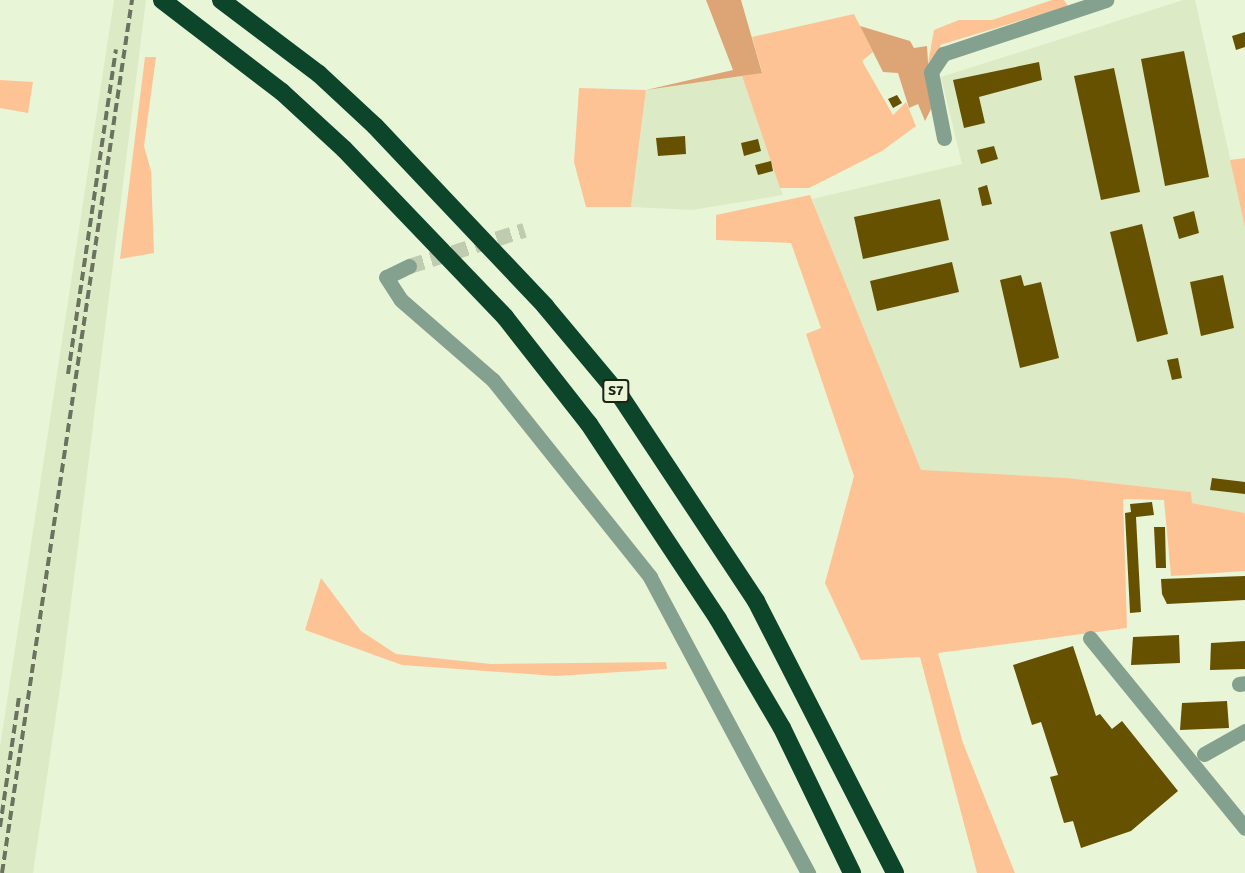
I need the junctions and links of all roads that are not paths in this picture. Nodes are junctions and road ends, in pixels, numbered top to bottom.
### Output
1 (162, 0) edge
2 (221, 0) edge
3 (1106, 0) edge
4 (944, 138) dead end
5 (409, 266) tunnel mouth
6 (1090, 638) dead end
7 (1245, 731) edge
8 (1204, 754) dead end
9 (1245, 828) edge
10 (808, 873) edge
11 (852, 873) edge
12 (895, 873) edge

1 - 11 highway
2 - 12 highway, S7
3 - 4 street
5 - 10 street
6 - 9 street
7 - 8 street

